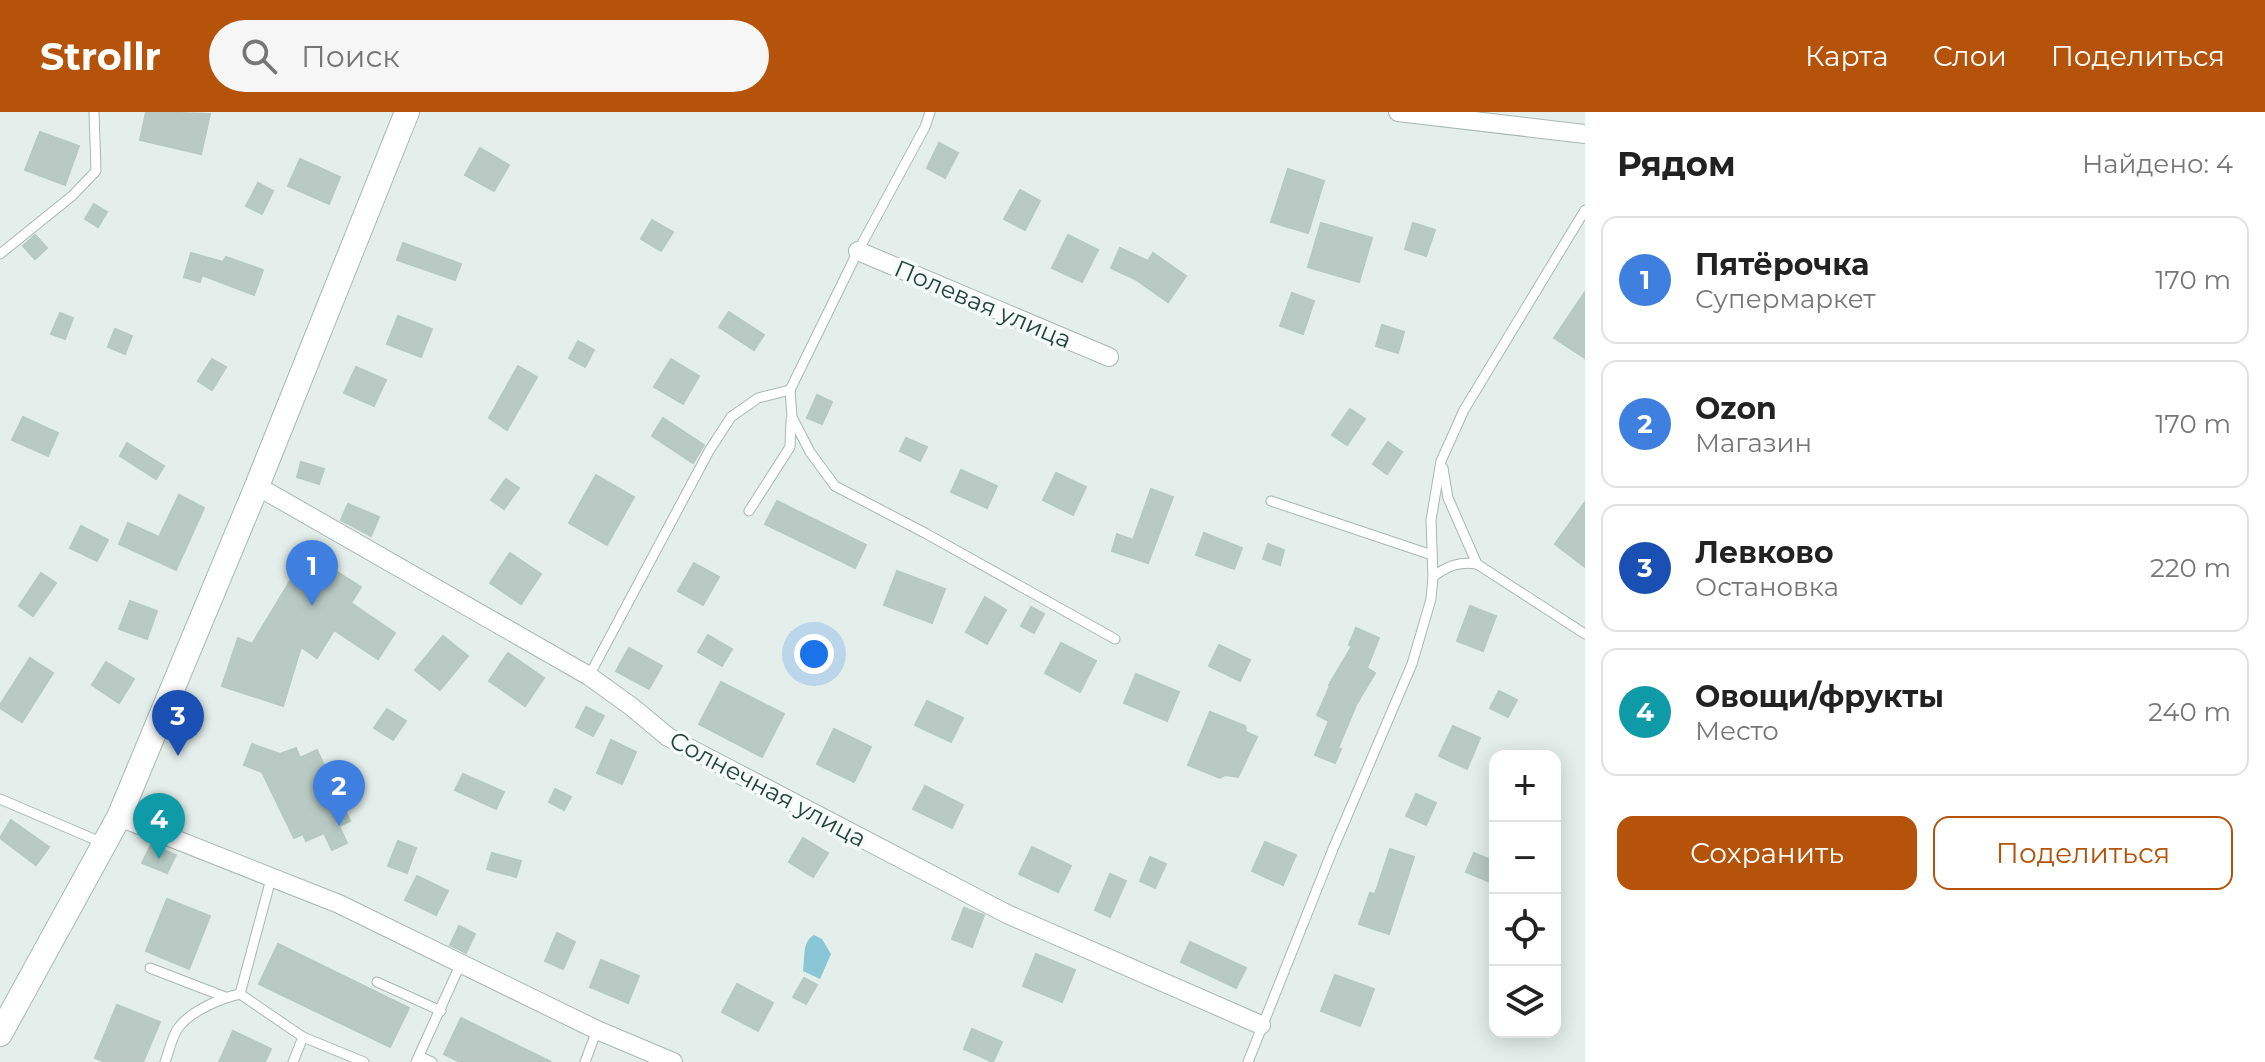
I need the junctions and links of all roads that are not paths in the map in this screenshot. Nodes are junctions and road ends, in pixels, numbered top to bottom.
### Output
1 (94, 112) edge
2 (407, 112) edge
3 (930, 112) edge
4 (1398, 112) edge
5 (1585, 134) edge
6 (1585, 210) edge
7 (858, 251) junction
8 (0, 254) edge
9 (1109, 357) dead end
10 (790, 390) junction
11 (792, 417) junction
12 (1441, 461) junction
13 (257, 486) junction
14 (1271, 501) dead end
15 (749, 511) dead end
16 (1432, 555) junction
17 (1477, 564) junction
18 (1433, 577) junction
19 (1585, 634) edge
20 (1115, 639) dead end
21 (589, 676) junction
22 (0, 799) edge
23 (119, 817) junction
24 (104, 843) junction
25 (271, 879) junction
26 (461, 963) junction
27 (150, 968) dead end
28 (377, 982) dead end
29 (240, 994) junction
30 (225, 997) junction
31 (441, 1011) junction
32 (1261, 1025) junction
33 (597, 1030) junction
34 (0, 1034) edge
35 (303, 1037) junction
36 (418, 1060) edge
37 (165, 1062) edge
38 (293, 1062) edge
39 (364, 1062) edge
40 (432, 1062) edge
41 (585, 1062) edge
42 (673, 1062) edge
43 (1248, 1062) edge

1 - 8 lane
2 - 13 street
3 - 7 lane
4 - 5 street
6 - 12 lane
7 - 9 street, Полевая улица
7 - 10 lane
10 - 11 lane
10 - 21 lane
11 - 15 lane
11 - 20 lane
12 - 16 lane
12 - 17 lane
13 - 21 street, Солнечная улица
13 - 23 street
14 - 16 lane
16 - 18 lane
17 - 18 lane
17 - 19 lane
18 - 32 lane
21 - 32 street, Солнечная улица
22 - 24 lane
23 - 24 street
23 - 25 street
24 - 34 street
25 - 26 street
25 - 29 lane
26 - 31 lane
26 - 33 street
27 - 30 lane
28 - 31 lane
29 - 30 lane
29 - 35 lane
30 - 37 lane
31 - 36 lane
32 - 43 lane
33 - 41 lane
33 - 42 street
35 - 38 lane
35 - 39 lane
36 - 40 lane

